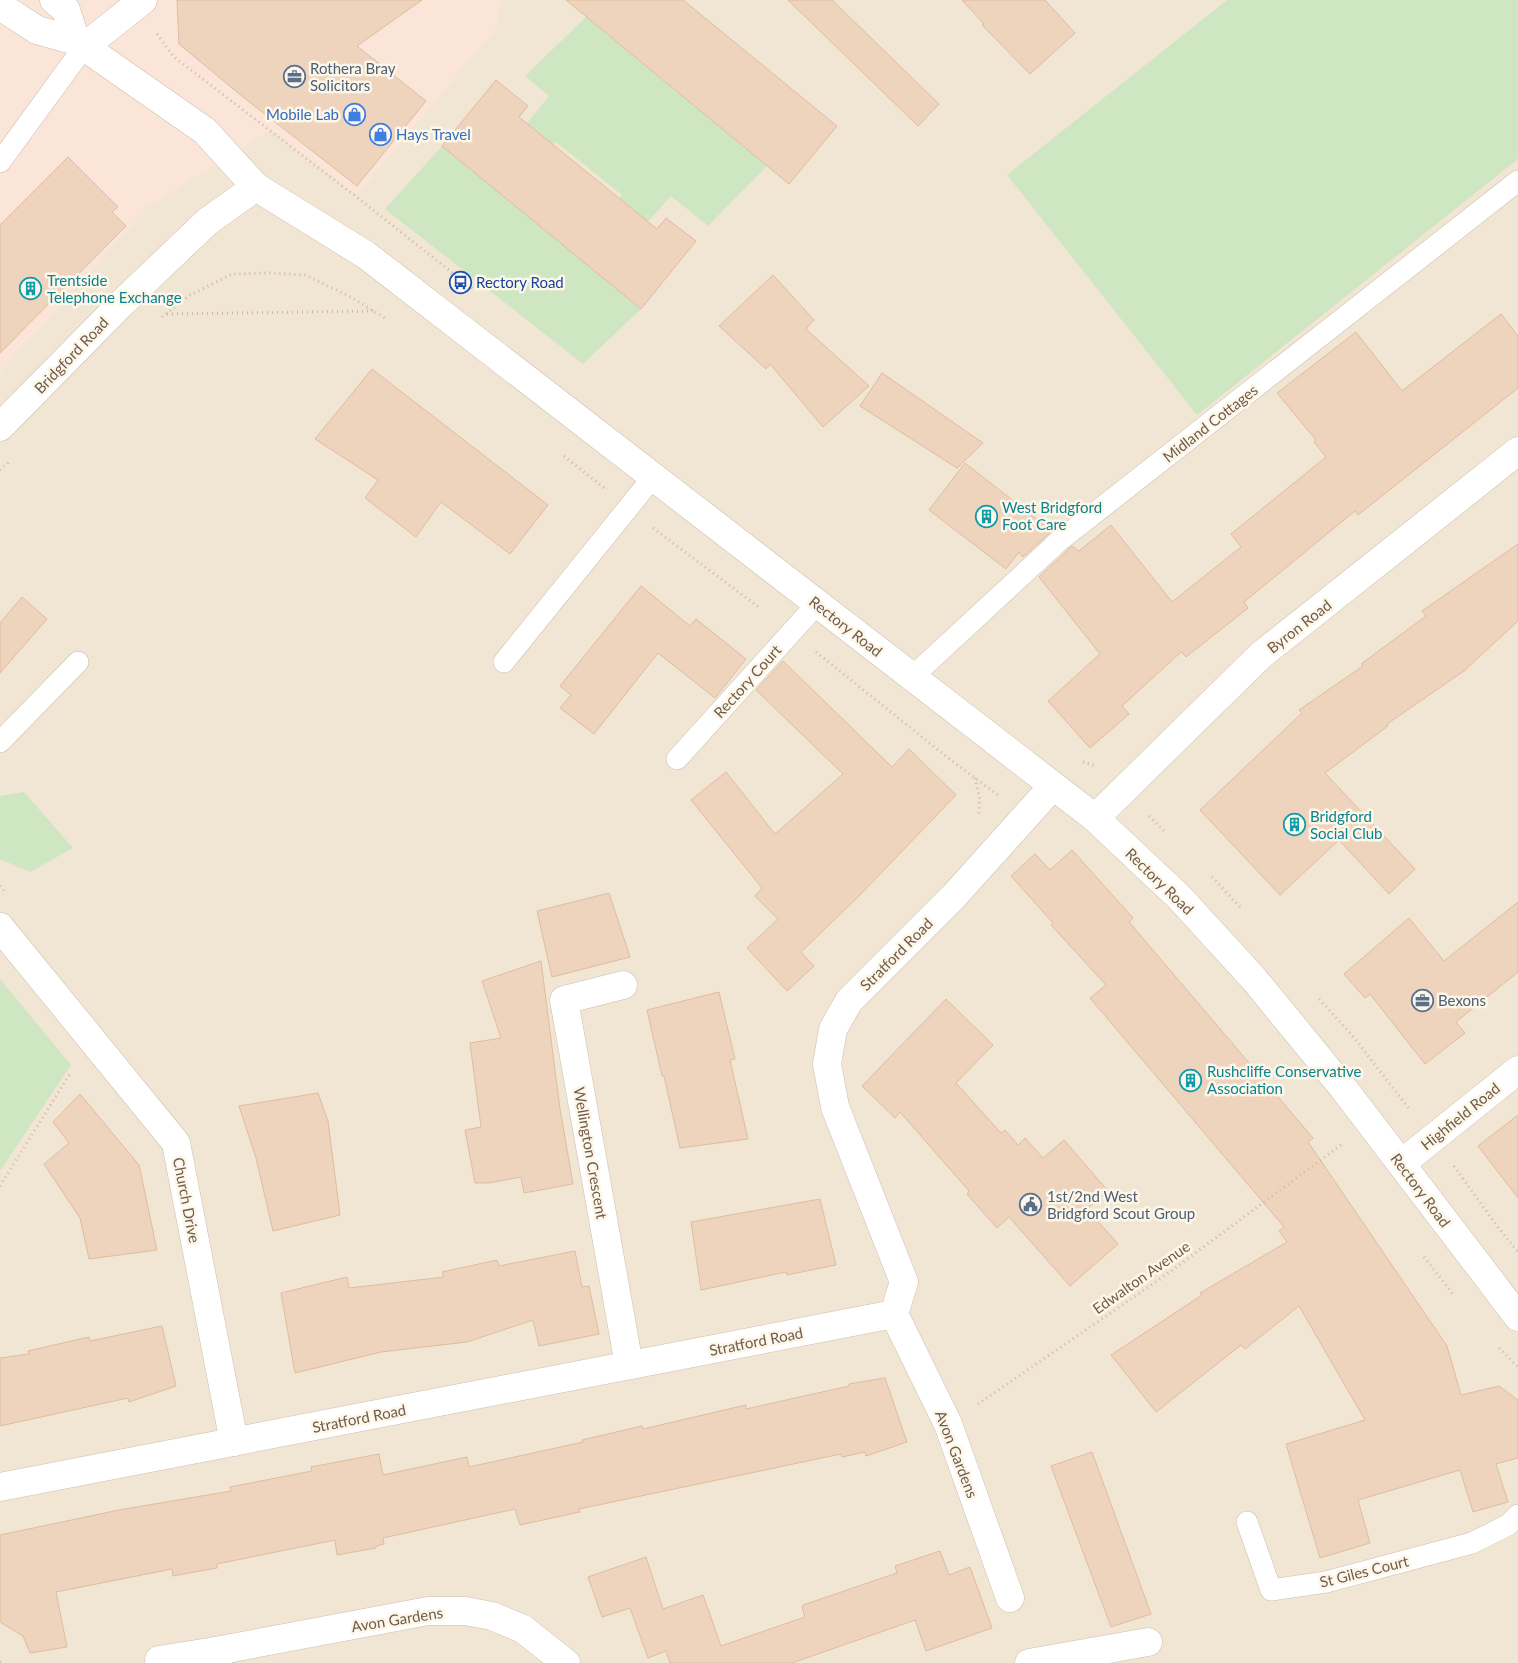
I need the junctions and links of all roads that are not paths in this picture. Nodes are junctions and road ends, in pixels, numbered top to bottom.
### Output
1 (54, 0) edge
2 (142, 0) edge
3 (0, 6) edge
4 (80, 44) junction
5 (0, 162) edge
6 (1518, 181) edge
7 (256, 187) junction
8 (0, 427) edge
9 (1518, 451) edge
10 (653, 477) junction
11 (817, 604) junction
12 (78, 662) dead end
13 (504, 662) dead end
14 (912, 677) junction
15 (0, 742) edge
16 (677, 759) dead end
17 (1053, 786) junction
18 (1095, 818) junction
19 (0, 928) edge
20 (623, 985) dead end
21 (1518, 1070) edge
22 (1402, 1163) junction
23 (894, 1314) junction
24 (1518, 1317) edge
25 (629, 1365) junction
26 (234, 1442) junction
27 (0, 1488) edge
28 (1518, 1515) edge
29 (1248, 1522) dead end
30 (1010, 1598) dead end
31 (1148, 1642) dead end
32 (217, 1657) edge
33 (160, 1660) dead end
34 (566, 1663) edge
35 (1029, 1663) edge

1 - 4 street
2 - 4 street
3 - 4 street, Rectory Road
4 - 5 lane
4 - 7 street, Rectory Road
6 - 14 lane, Midland Cottages
7 - 8 street, Bridgford Road
7 - 10 street, Rectory Road
9 - 18 street, Byron Road
10 - 11 street, Rectory Road
10 - 13 lane
11 - 14 street, Rectory Road
11 - 16 lane, Rectory Court
12 - 15 lane
14 - 17 street, Rectory Road
17 - 18 street, Rectory Road
17 - 23 street, Stratford Road
18 - 22 street, Rectory Road
19 - 26 street, Church Drive
20 - 25 street, Wellington Crescent
21 - 22 street, Highfield Road
22 - 24 street, Rectory Road
23 - 25 street, Stratford Road
23 - 30 street, Avon Gardens
25 - 26 street, Stratford Road
26 - 27 street, Stratford Road
28 - 29 lane, St Giles Court
31 - 35 street
32 - 33 street, Avon Gardens
32 - 34 street, Avon Gardens

